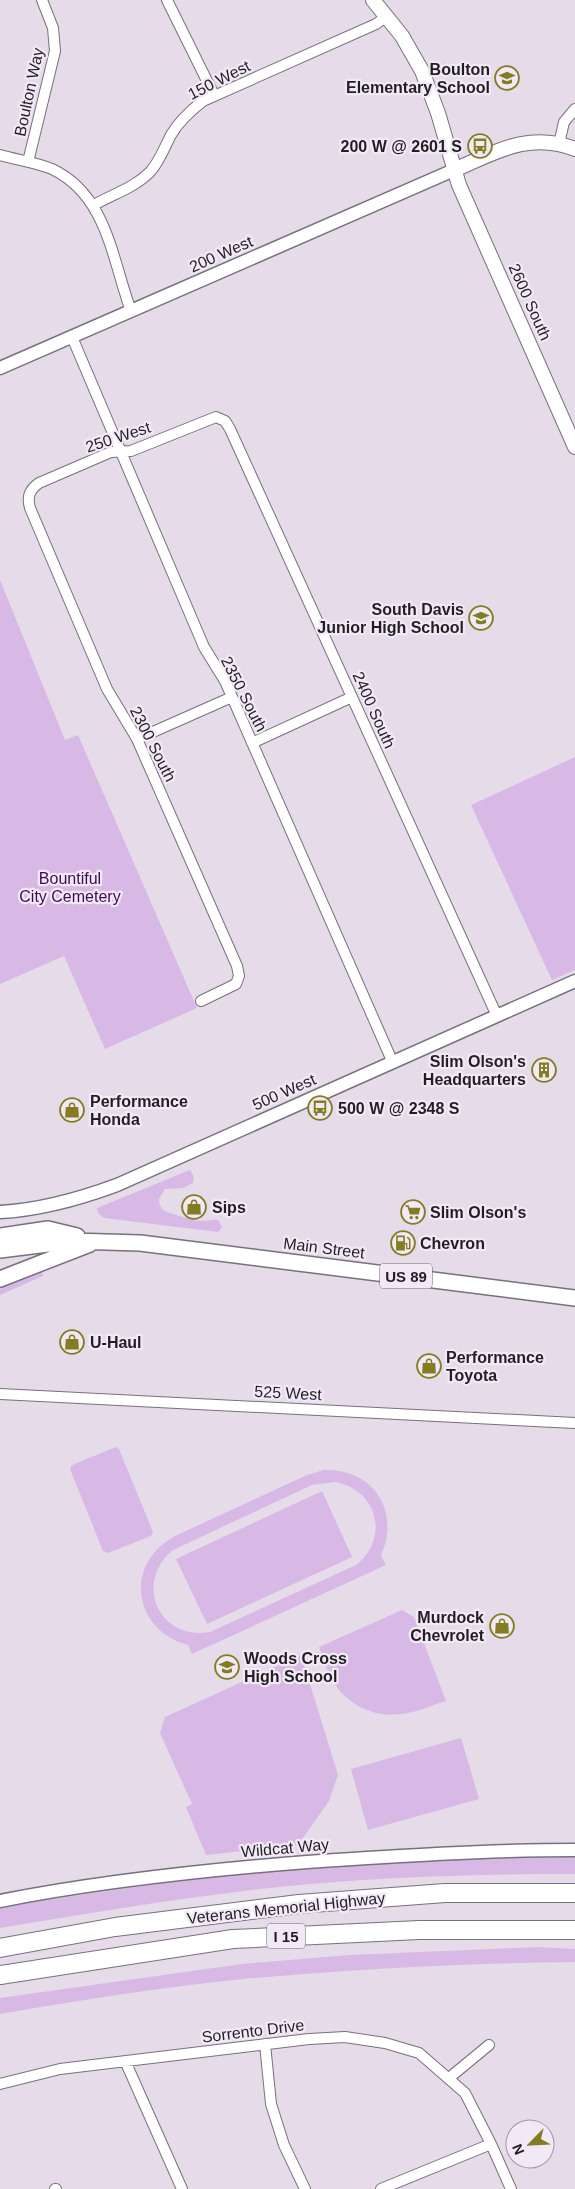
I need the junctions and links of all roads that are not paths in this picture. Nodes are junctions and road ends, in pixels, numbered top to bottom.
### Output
1 (42, 0) edge
2 (167, 0) edge
3 (373, 0) edge
4 (387, 16) junction
5 (214, 95) junction
6 (575, 109) edge
7 (559, 144) junction
8 (575, 149) edge
9 (0, 155) edge
10 (28, 162) junction
11 (454, 170) junction
12 (94, 205) junction
13 (131, 311) junction
14 (72, 337) junction
15 (0, 367) edge
16 (221, 418) joint
17 (575, 447) edge
18 (121, 452) junction
19 (29, 494) joint
20 (232, 697) junction
21 (352, 697) junction
22 (137, 739) junction
23 (252, 743) junction
24 (575, 981) edge
25 (201, 1002) dead end
26 (497, 1016) junction
27 (394, 1063) junction
28 (0, 1212) edge
29 (0, 1236) edge
30 (98, 1241) junction
31 (0, 1250) edge
32 (0, 1279) edge
33 (575, 1298) edge
34 (0, 1394) edge
35 (575, 1423) edge
36 (575, 1850) edge
37 (575, 1893) edge
38 (0, 1900) edge
39 (575, 1930) edge
40 (0, 1948) edge
41 (0, 1975) edge
42 (265, 2044) junction
43 (489, 2045) dead end
44 (126, 2062) junction
45 (449, 2078) junction
46 (0, 2084) edge
47 (491, 2144) junction
48 (182, 2189) edge
49 (304, 2189) edge
50 (381, 2189) edge
51 (511, 2189) edge

1 - 10 street, Boulton Way
2 - 5 street
3 - 4 main road, 2600 South
4 - 5 street, 150 West
4 - 11 main road, 2600 South
5 - 12 street, 150 West
6 - 7 street
7 - 8 main road
7 - 11 main road
9 - 10 street
10 - 12 street
11 - 13 street, 200 West
11 - 17 main road, 2600 South
12 - 13 street
13 - 14 street, 200 West
14 - 15 street, 200 West
14 - 18 street, 2350 South
16 - 18 street, 250 West
16 - 21 street, 2400 South
18 - 19 street, 250 West
18 - 20 street, 2350 South
19 - 22 street, 2300 South
20 - 22 street
20 - 23 street, 2350 South
21 - 23 street
21 - 26 street, 2400 South
22 - 25 street, 2300 South
23 - 27 street, 2350 South
24 - 26 street, 500 West
26 - 27 street, 500 West
27 - 28 street, 500 West
29 - 30 main road
30 - 31 main road, US 89
30 - 32 main road
30 - 33 main road, Main Street / US 89
34 - 35 street, 525 West
36 - 38 street, Wildcat Way
37 - 40 highway, Veterans Memorial Highway / I 15
39 - 41 highway, Veterans Memorial Highway / I 15
42 - 44 street, Sorrento Drive
42 - 45 street, Sorrento Drive
42 - 49 street
43 - 45 street
44 - 46 street, Sorrento Drive
44 - 48 street
45 - 47 street, Sorrento Drive
47 - 50 street
47 - 51 street, Sorrento Drive

